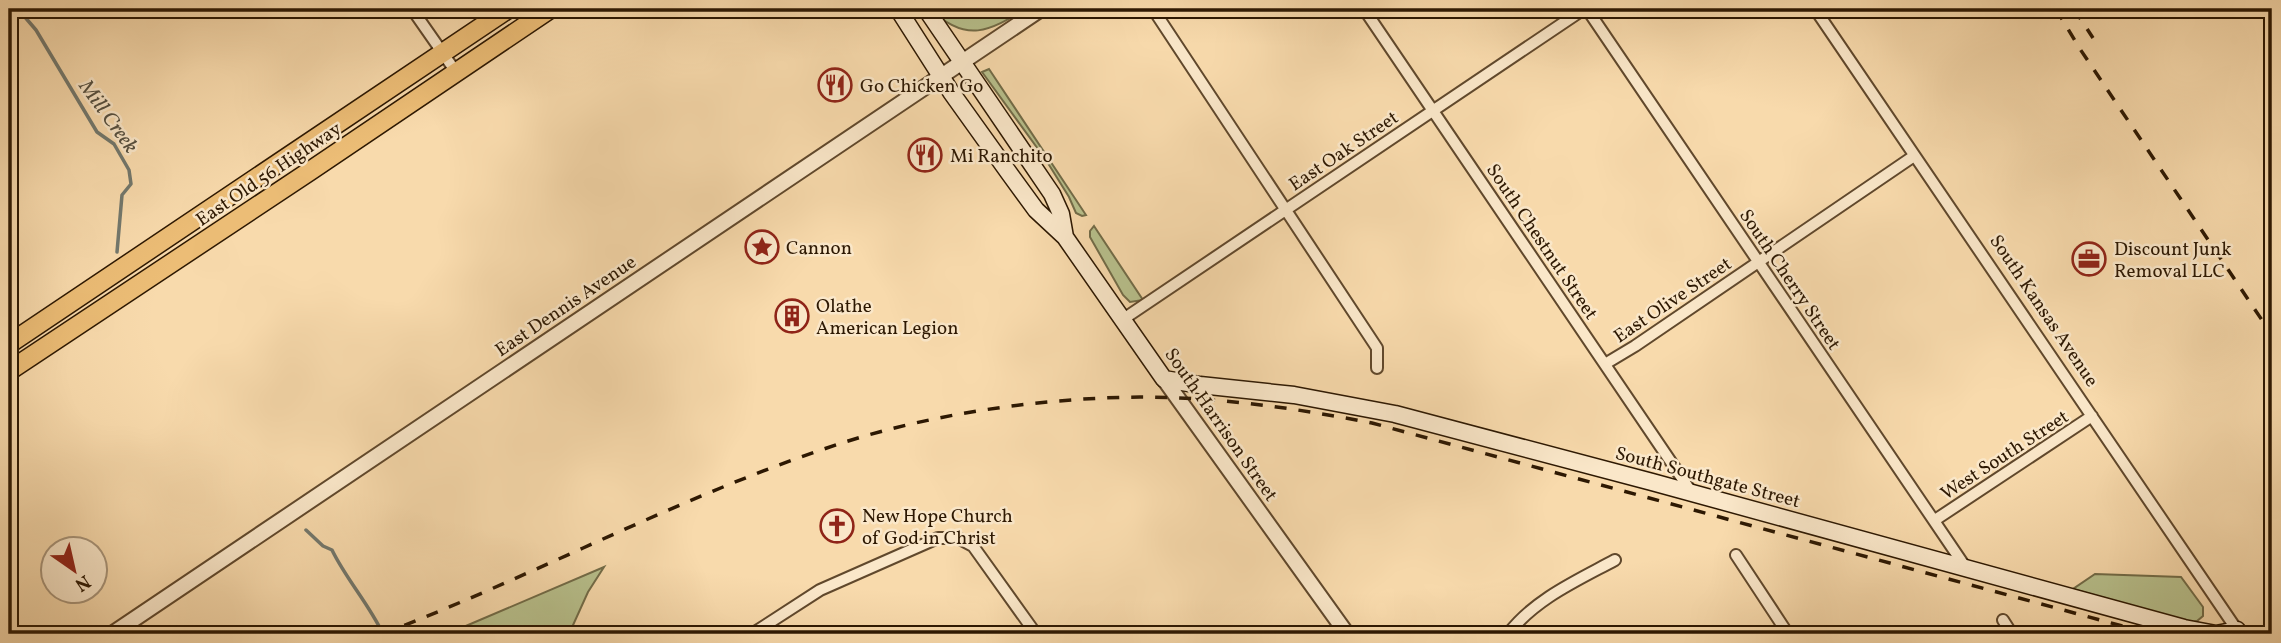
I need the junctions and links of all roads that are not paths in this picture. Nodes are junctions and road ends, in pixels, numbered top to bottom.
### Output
1 (412, 9) edge
2 (508, 9) edge
3 (550, 9) edge
4 (898, 9) edge
5 (926, 9) edge
6 (1041, 9) edge
7 (1153, 9) edge
8 (1364, 9) edge
9 (1586, 9) edge
10 (1815, 9) edge
11 (442, 53) junction
12 (961, 61) junction
13 (456, 72) junction
14 (941, 75) junction
15 (1433, 111) junction
16 (1914, 156) junction
17 (1287, 209) junction
18 (1065, 237) junction
19 (1758, 262) junction
20 (1122, 320) junction
21 (10, 342) edge
22 (1605, 363) junction
23 (16, 366) edge
24 (1377, 368) dead end
25 (1164, 379) junction
26 (2092, 416) junction
27 (1692, 493) junction
28 (1935, 520) junction
29 (1736, 555) dead end
30 (1615, 559) dead end
31 (1966, 568) junction
32 (2003, 620) dead end
33 (2238, 632) edge
34 (111, 634) edge
35 (752, 634) edge
36 (1036, 634) edge
37 (1347, 634) edge
38 (1508, 634) edge
39 (1788, 634) edge
40 (2012, 634) edge

1 - 11 street
2 - 11 main road, East Old 56 Highway
3 - 13 main road, East Old 56 Highway
4 - 14 main road, South Harrison Street
5 - 12 main road, South Harrison Street
6 - 12 street, East Dennis Avenue
7 - 17 street
8 - 15 street, South Chestnut Street
9 - 15 street, East Oak Street
9 - 19 street, South Cherry Street
10 - 16 street, South Kansas Avenue
11 - 13 street
11 - 21 main road, East Old 56 Highway
12 - 14 street, East Dennis Avenue
12 - 18 main road, South Harrison Street
13 - 23 main road, East Old 56 Highway
14 - 18 main road, South Harrison Street
14 - 34 street, East Dennis Avenue
15 - 17 street, East Oak Street
15 - 22 street, South Chestnut Street
16 - 19 street, East Olive Street
16 - 26 street, South Kansas Avenue
17 - 20 street, East Oak Street
17 - 24 street
18 - 20 main road, South Harrison Street
19 - 22 street, East Olive Street
19 - 28 street, South Cherry Street
20 - 25 main road, South Harrison Street
21 - 23 street
22 - 27 street, South Chestnut Street
25 - 27 main road, South Southgate Street
25 - 37 street, South Harrison Street
26 - 28 street, West South Street
26 - 33 street, South Kansas Avenue
27 - 31 main road, South Southgate Street
28 - 31 street, South Cherry Street
29 - 39 street
30 - 38 street
31 - 33 main road, South Southgate Street
32 - 40 street
35 - 36 street

